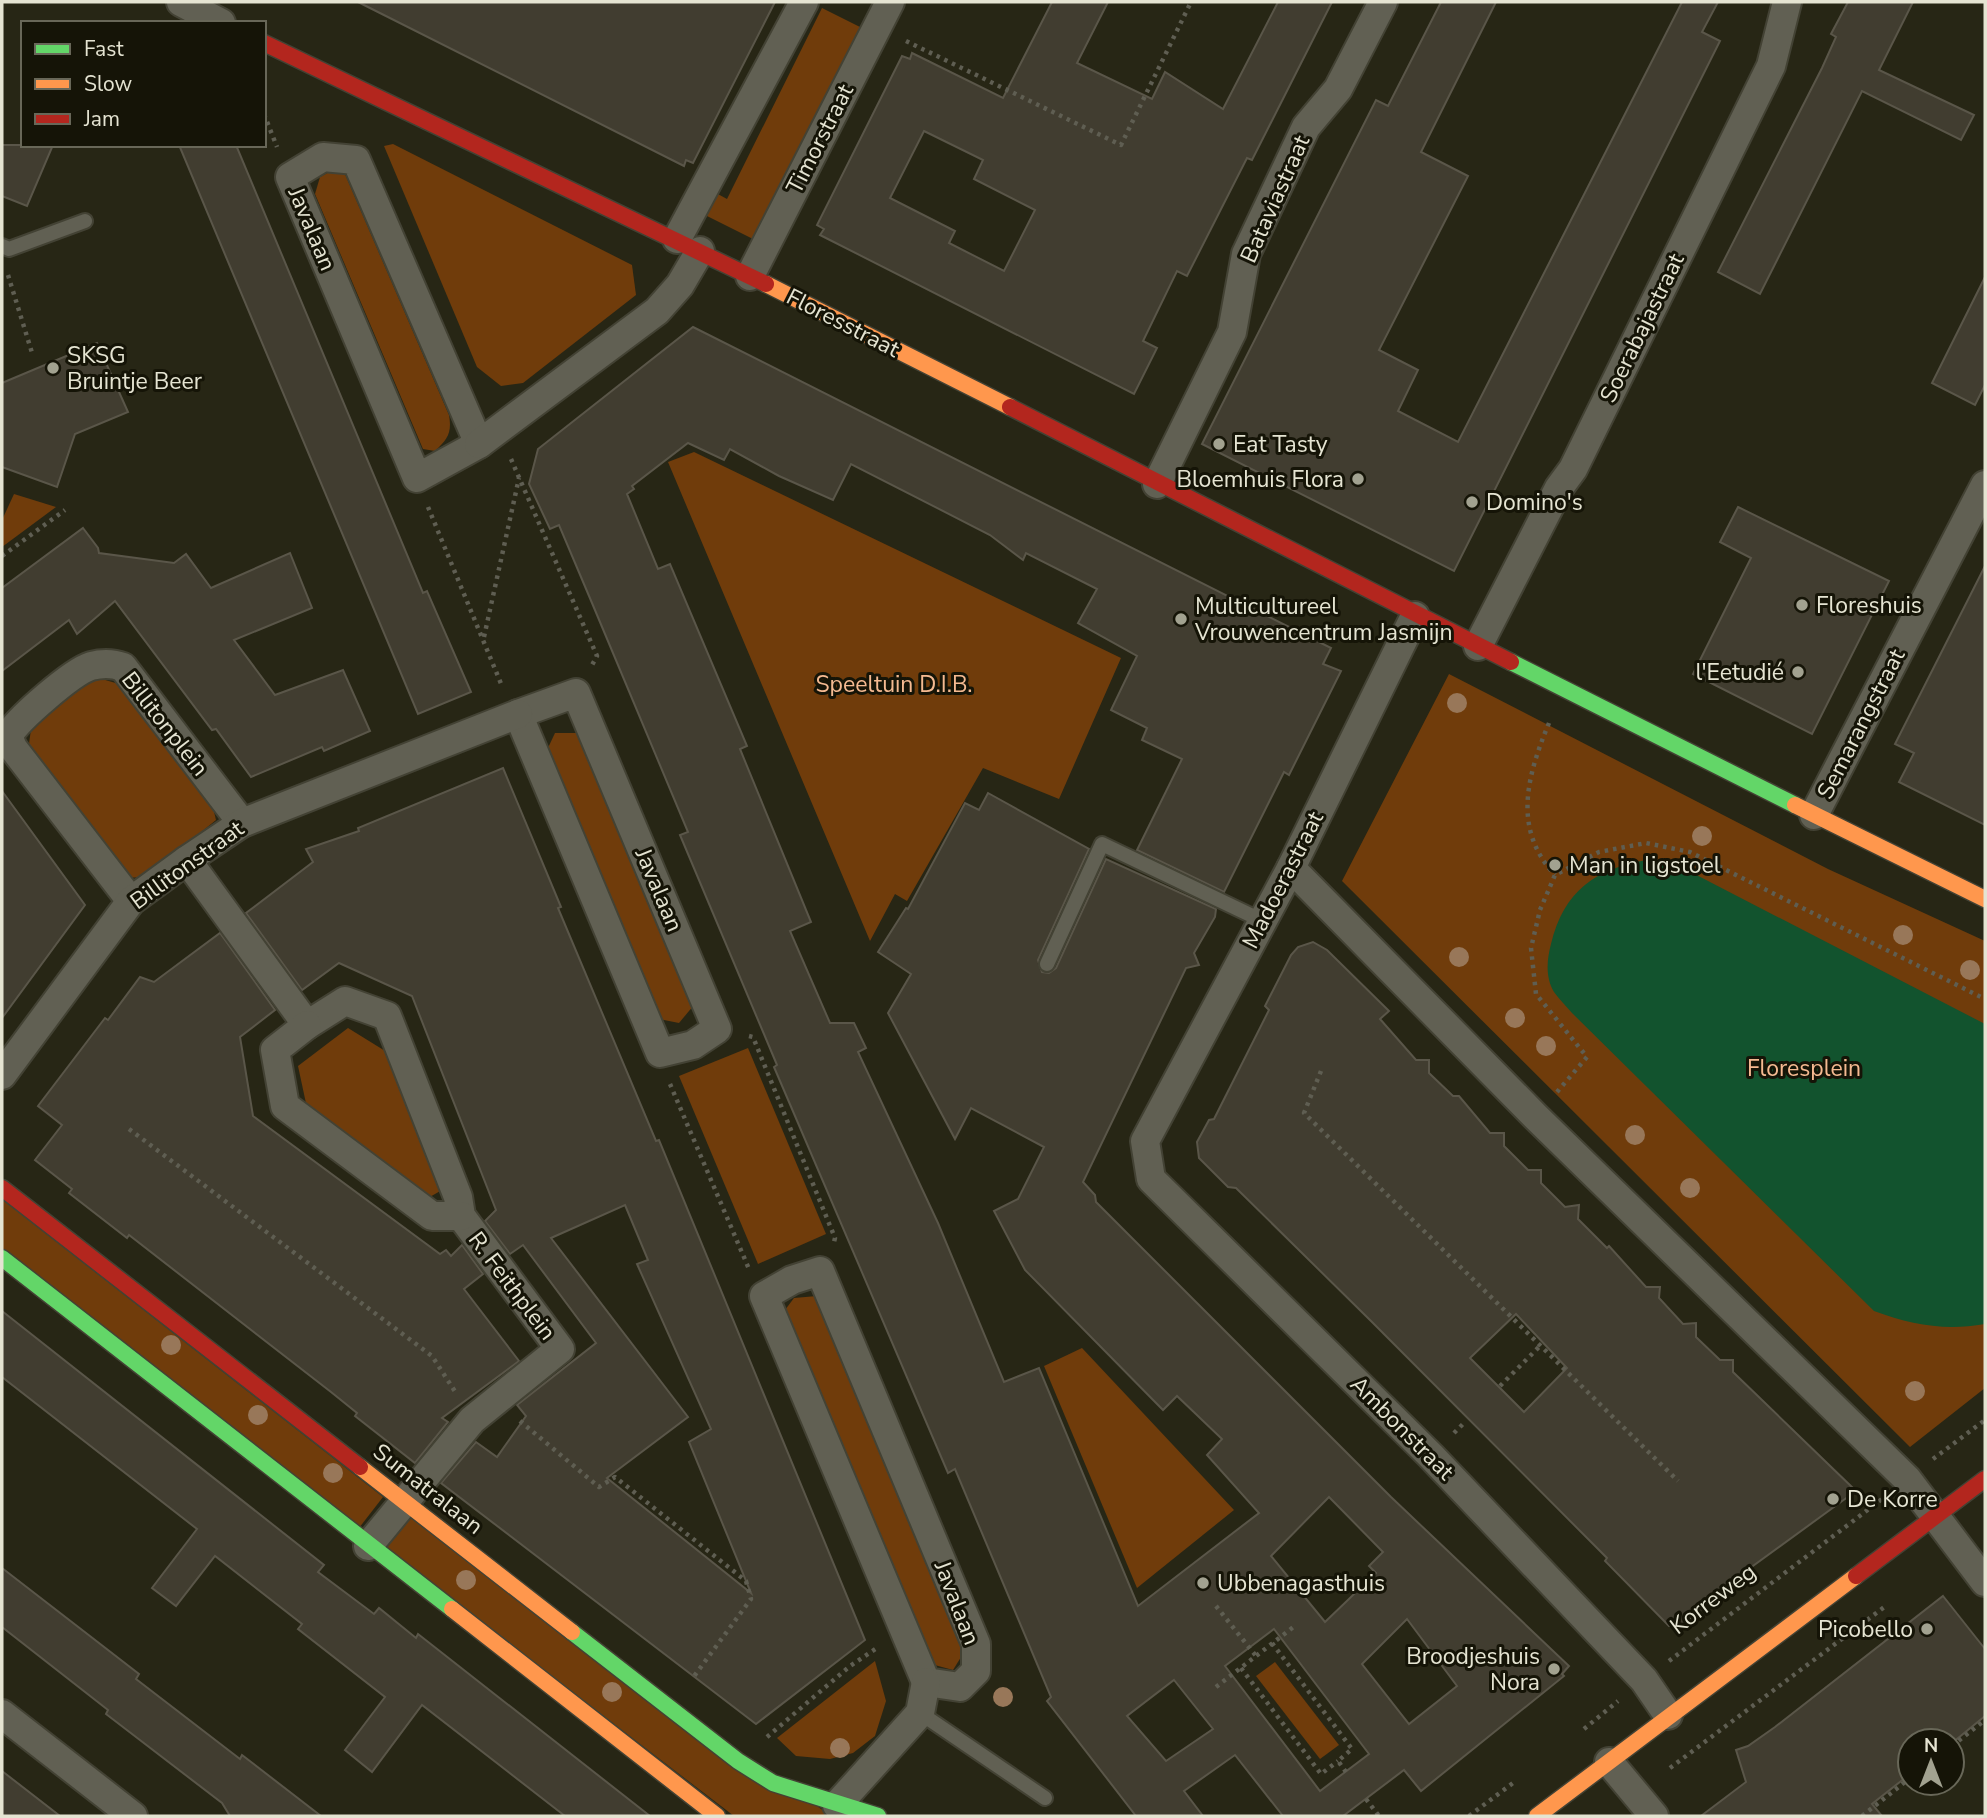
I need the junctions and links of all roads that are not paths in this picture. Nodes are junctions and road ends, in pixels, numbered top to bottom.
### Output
1 (181, 2) edge
2 (804, 2) edge
3 (890, 2) edge
4 (1383, 2) edge
5 (1787, 2) edge
6 (217, 21) edge
7 (266, 44) edge
8 (85, 221) dead end
9 (689, 245) junction
10 (2, 246) edge
11 (750, 276) junction
12 (489, 438) junction
13 (1157, 484) junction
14 (1985, 485) edge
15 (1415, 616) junction
16 (1478, 646) junction
17 (518, 714) junction
18 (1814, 815) junction
19 (242, 823) junction
20 (187, 860) junction
21 (1291, 868) junction
22 (1985, 899) edge
23 (131, 901) junction
24 (1263, 921) junction
25 (1047, 964) dead end
26 (307, 1025) junction
27 (2, 1075) edge
28 (1145, 1141) joint
29 (2, 1188) edge
30 (461, 1216) junction
31 (2, 1258) edge
32 (1985, 1479) edge
33 (403, 1499) junction
34 (1934, 1517) junction
35 (368, 1546) junction
36 (1985, 1582) edge
37 (926, 1682) junction
38 (920, 1713) junction
39 (1668, 1715) junction
40 (7, 1730) edge
41 (1609, 1762) junction
42 (1045, 1798) dead end
43 (837, 1805) junction
44 (134, 1816) edge
45 (717, 1816) edge
46 (878, 1816) edge
47 (1537, 1816) edge
48 (1654, 1816) edge

1 - 6 street
2 - 9 street
3 - 11 street, Timorstraat
4 - 13 street, Bataviastraat
5 - 16 street, Soerabajastraat
7 - 9 street, Floresstraat
8 - 10 lane
9 - 11 street, Floresstraat
9 - 12 street
11 - 13 street, Floresstraat
12 - 12 street, Javalaan
13 - 15 street, Floresstraat
14 - 18 street, Semarangstraat
15 - 16 street
15 - 21 street, Madoerastraat
16 - 18 street
17 - 17 street, Javalaan
17 - 19 street, Billitonstraat
18 - 22 street
19 - 20 street, Billitonstraat
19 - 23 street, Billitonplein
20 - 23 street, Billitonstraat
20 - 26 street
21 - 24 street, Madoerastraat
21 - 34 street
23 - 27 street, Billitonstraat
24 - 25 lane
24 - 28 street, Madoerastraat
26 - 30 street, R. Feithplein
26 - 30 street, R. Feithplein
28 - 39 street, Ambonstraat
29 - 33 street, Sumatralaan
30 - 33 street, R. Feithplein
31 - 35 street
32 - 34 street
33 - 35 street, R. Feithplein
33 - 43 street, Sumatralaan
34 - 36 street
34 - 39 street
35 - 45 street
37 - 37 street, Javalaan
37 - 38 street
38 - 42 lane
38 - 43 street
39 - 41 street
40 - 44 street
41 - 47 street
41 - 48 street
43 - 46 street, Sumatralaan

